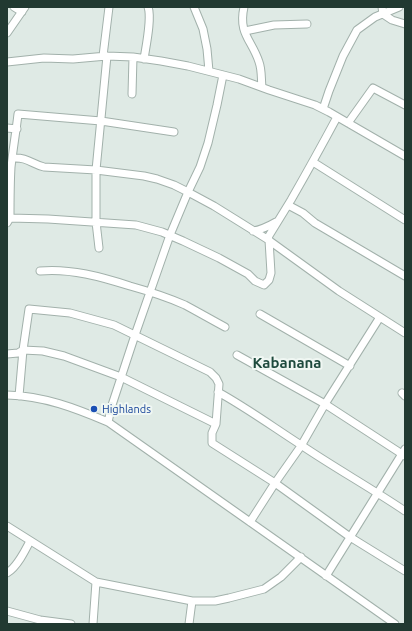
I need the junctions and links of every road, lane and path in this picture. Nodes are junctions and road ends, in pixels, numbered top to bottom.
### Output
1 (14, 7) edge
2 (109, 7) edge
3 (148, 7) edge
4 (194, 7) edge
5 (244, 7) edge
6 (399, 7) edge
7 (24, 9) edge
8 (383, 10) edge
9 (307, 24) dead end
10 (405, 24) edge
11 (245, 31) junction
12 (7, 33) edge
13 (105, 56) junction
14 (133, 57) junction
15 (144, 59) junction
16 (7, 62) edge
17 (209, 71) junction
18 (223, 74) junction
19 (262, 87) junction
20 (132, 94) dead end
21 (404, 101) edge
22 (323, 109) junction
23 (337, 117) junction
24 (101, 121) junction
25 (348, 123) junction
26 (7, 128) edge
27 (17, 129) junction
28 (174, 132) dead end
29 (405, 156) edge
30 (13, 158) junction
31 (313, 162) junction
32 (96, 170) junction
33 (9, 174) edge
34 (188, 192) junction
35 (288, 204) junction
36 (405, 220) edge
37 (8, 221) edge
38 (96, 222) junction
39 (277, 222) junction
40 (253, 231) junction
41 (170, 235) junction
42 (268, 240) junction
43 (99, 248) dead end
44 (40, 271) dead end
45 (405, 276) edge
46 (150, 292) junction
47 (260, 314) dead end
48 (380, 317) junction
49 (225, 327) dead end
50 (405, 333) edge
51 (135, 335) junction
52 (23, 350) junction
53 (7, 354) edge
54 (237, 354) dead end
55 (350, 366) junction
56 (121, 377) junction
57 (218, 392) junction
58 (7, 396) edge
59 (19, 396) junction
60 (325, 404) junction
61 (108, 422) junction
62 (216, 424) junction
63 (301, 446) junction
64 (404, 453) edge
65 (275, 483) junction
66 (377, 492) junction
67 (405, 511) edge
68 (250, 522) junction
69 (7, 526) edge
70 (350, 537) junction
71 (30, 541) junction
72 (301, 557) junction
73 (405, 571) edge
74 (7, 573) edge
75 (326, 576) junction
76 (96, 582) junction
77 (192, 601) junction
78 (7, 611) edge
79 (71, 624) edge
80 (93, 624) edge
81 (189, 624) edge
82 (395, 624) edge

1 - 7 street
2 - 13 street
3 - 15 street
4 - 17 street
5 - 11 street
6 - 8 street
7 - 12 street
8 - 10 street
8 - 22 street
9 - 11 street
11 - 19 street
13 - 14 street
13 - 16 street
13 - 24 street
14 - 15 street
14 - 20 street
15 - 17 street
17 - 18 street
18 - 19 street
18 - 34 street
19 - 22 street
21 - 25 street
22 - 23 street
23 - 25 street
23 - 31 street
24 - 27 street
24 - 28 street
24 - 32 street
25 - 29 street
26 - 27 street
27 - 30 street
30 - 32 street
30 - 33 street
31 - 35 street
31 - 36 street
32 - 34 street
32 - 38 street
33 - 37 street
34 - 40 street
34 - 41 street
35 - 39 street
35 - 45 street
37 - 38 street
38 - 41 street
38 - 43 street
39 - 40 street
39 - 42 street
40 - 42 street
41 - 42 street
41 - 46 street
42 - 48 street
44 - 46 street
46 - 49 street
46 - 51 street
47 - 55 street
48 - 50 street
48 - 55 street
51 - 52 street
51 - 56 street
51 - 57 street
52 - 53 street
52 - 56 street
52 - 59 street
54 - 60 street
55 - 60 street
56 - 61 street
56 - 62 street
57 - 62 street
57 - 63 street
58 - 59 street
59 - 61 street
60 - 63 street
60 - 64 street
61 - 68 street
62 - 65 street
63 - 65 street
63 - 66 street
64 - 66 street
65 - 68 street
65 - 70 street
66 - 67 street
66 - 70 street
68 - 72 street
69 - 71 street
70 - 73 street
70 - 75 street
71 - 74 street
71 - 76 street
72 - 75 street
72 - 77 street
75 - 82 street
76 - 77 street
76 - 80 street
77 - 81 street
78 - 79 street

